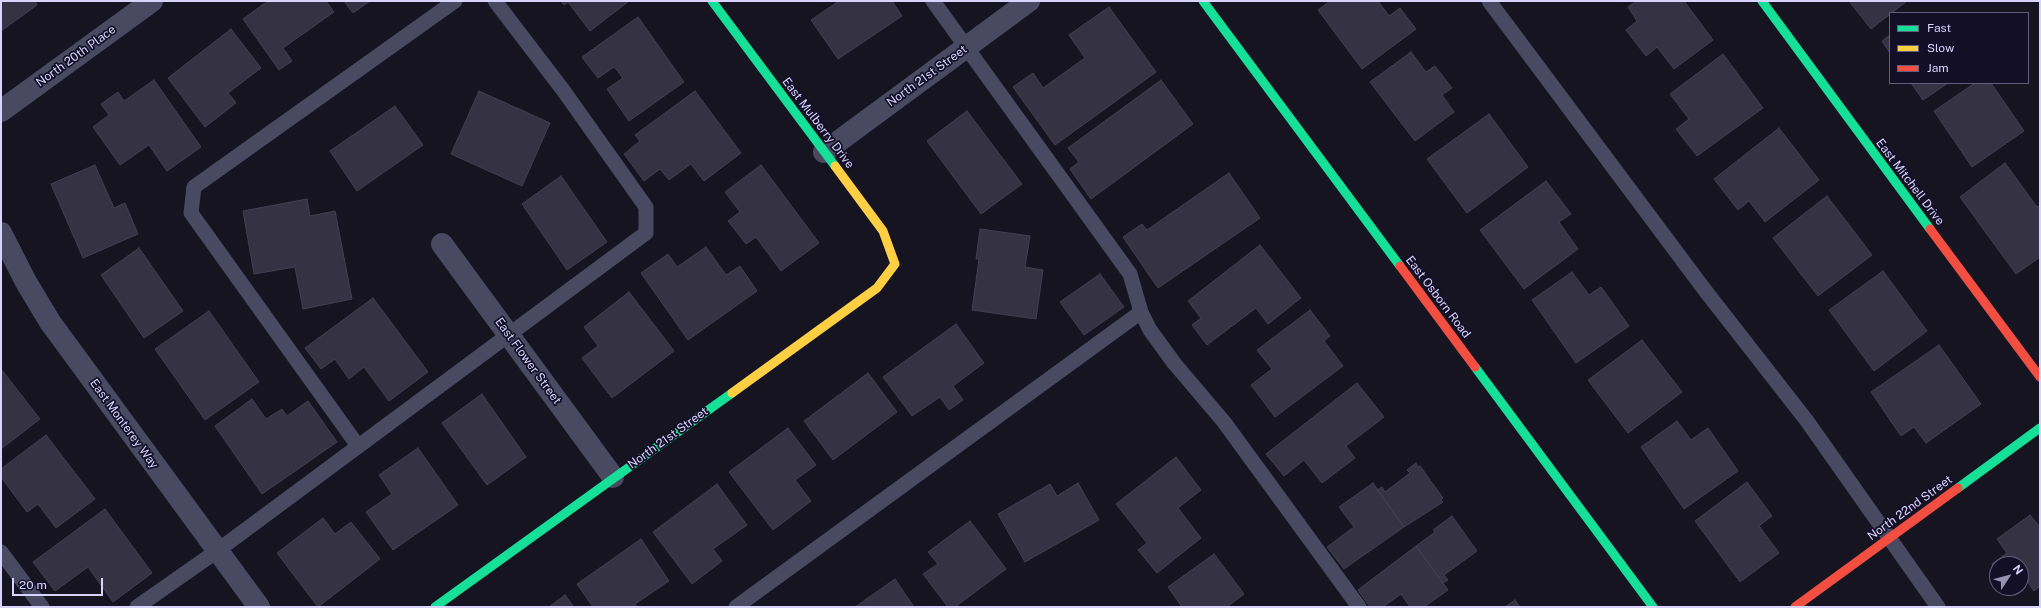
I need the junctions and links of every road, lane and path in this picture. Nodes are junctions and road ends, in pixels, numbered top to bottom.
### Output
1 (152, 1) edge
2 (454, 1) edge
3 (495, 1) edge
4 (712, 1) edge
5 (933, 1) edge
6 (1029, 1) edge
7 (1203, 1) edge
8 (1489, 1) edge
9 (1762, 1) edge
10 (968, 46) junction
11 (1, 111) edge
12 (824, 152) junction
13 (1, 233) edge
14 (442, 244) dead end
15 (895, 264) joint
16 (1141, 312) junction
17 (508, 334) junction
18 (2040, 377) edge
19 (2040, 428) edge
20 (358, 446) junction
21 (613, 477) junction
22 (1890, 538) junction
23 (217, 550) junction
24 (1, 552) edge
25 (42, 607) edge
26 (137, 607) edge
27 (259, 607) edge
28 (435, 607) edge
29 (736, 607) edge
30 (1359, 607) edge
31 (1653, 607) edge
32 (1795, 607) edge
33 (1938, 607) edge

1 - 11 street, North 20th Place
2 - 20 lane
3 - 17 lane
4 - 12 street, East Mulberry Drive
5 - 10 lane
6 - 10 street, North 21st Street
7 - 31 street, East Osborn Road
8 - 22 lane
9 - 18 street, East Mitchell Drive
10 - 12 street, North 21st Street
10 - 16 lane
12 - 15 street, East Mulberry Drive
13 - 23 street, East Monterey Way
14 - 17 street, East Flower Street
15 - 21 street, North 21st Street
16 - 29 lane
16 - 30 lane
17 - 20 lane
17 - 21 street, East Flower Street
19 - 22 street, North 22nd Street
20 - 23 lane
21 - 28 street, North 21st Street
22 - 32 street, North 22nd Street
22 - 33 lane
23 - 26 lane
23 - 27 street, East Monterey Way
24 - 25 lane

